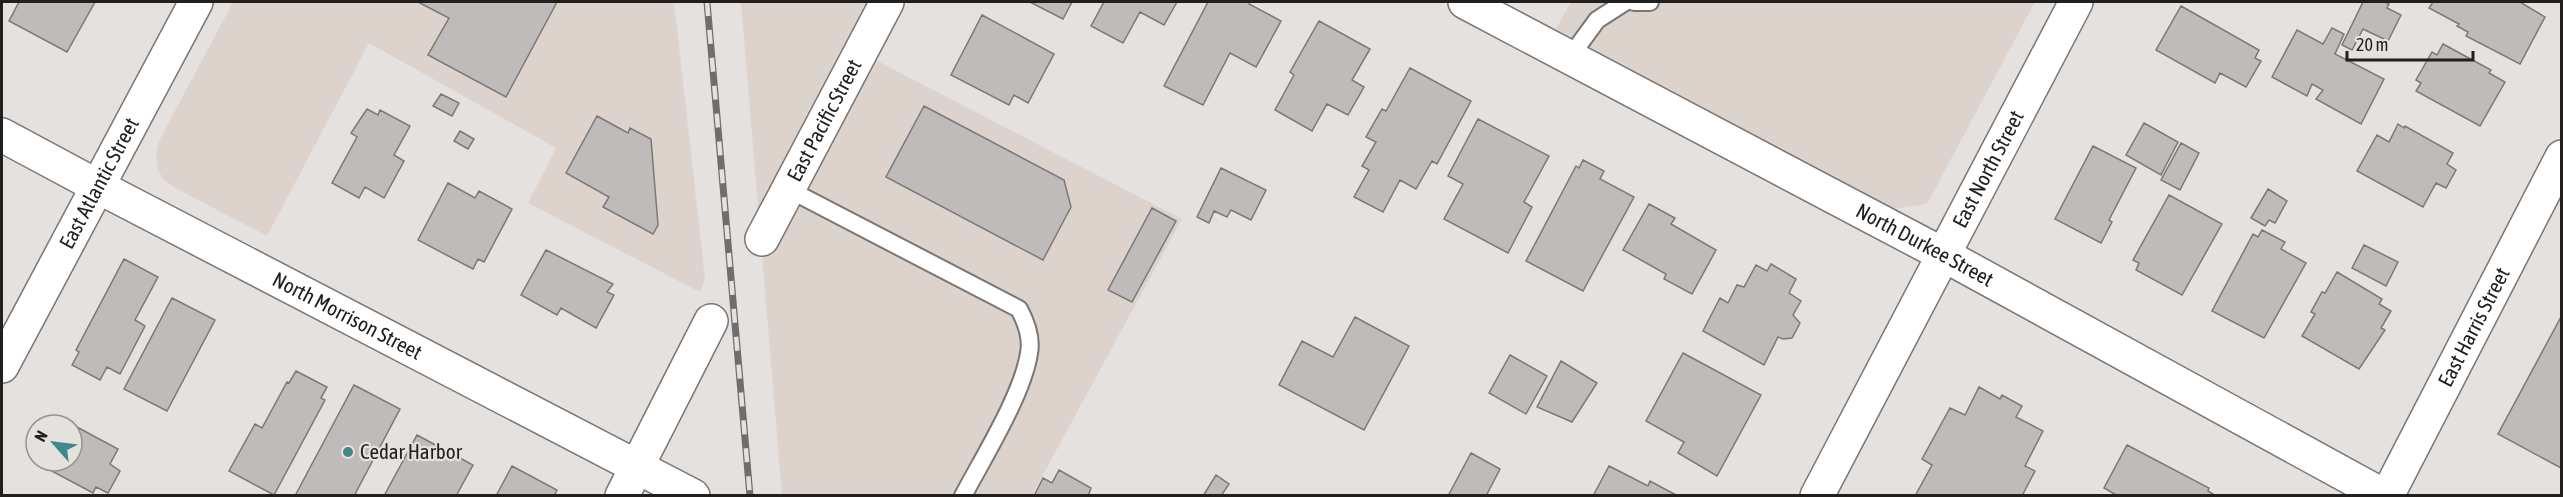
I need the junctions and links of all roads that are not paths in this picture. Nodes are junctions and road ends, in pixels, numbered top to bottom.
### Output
1 (196, 2) edge
2 (887, 2) edge
3 (1465, 2) edge
4 (1625, 2) edge
5 (1634, 2) edge
6 (1650, 2) edge
7 (2076, 2) edge
8 (1570, 57) junction
9 (2, 135) edge
10 (2562, 157) edge
11 (97, 186) junction
12 (788, 189) junction
13 (762, 239) dead end
14 (1944, 255) junction
15 (711, 321) dead end
16 (2, 366) edge
17 (637, 466) junction
18 (622, 495) edge
19 (693, 495) edge
20 (963, 495) edge
21 (1816, 495) edge
22 (2385, 495) edge

1 - 11 street, East Atlantic Street
2 - 12 street, East Pacific Street
3 - 8 street, North Durkee Street
4 - 8 lane
5 - 6 lane
7 - 14 street, East North Street
8 - 14 street, North Durkee Street
9 - 11 street, North Morrison Street
10 - 22 street, East Harris Street
11 - 16 street, East Atlantic Street
11 - 17 street, North Morrison Street
12 - 13 street, East Pacific Street
12 - 20 lane
14 - 21 street, East North Street
14 - 22 street, North Durkee Street
15 - 17 street
17 - 18 street
17 - 19 street, North Morrison Street

